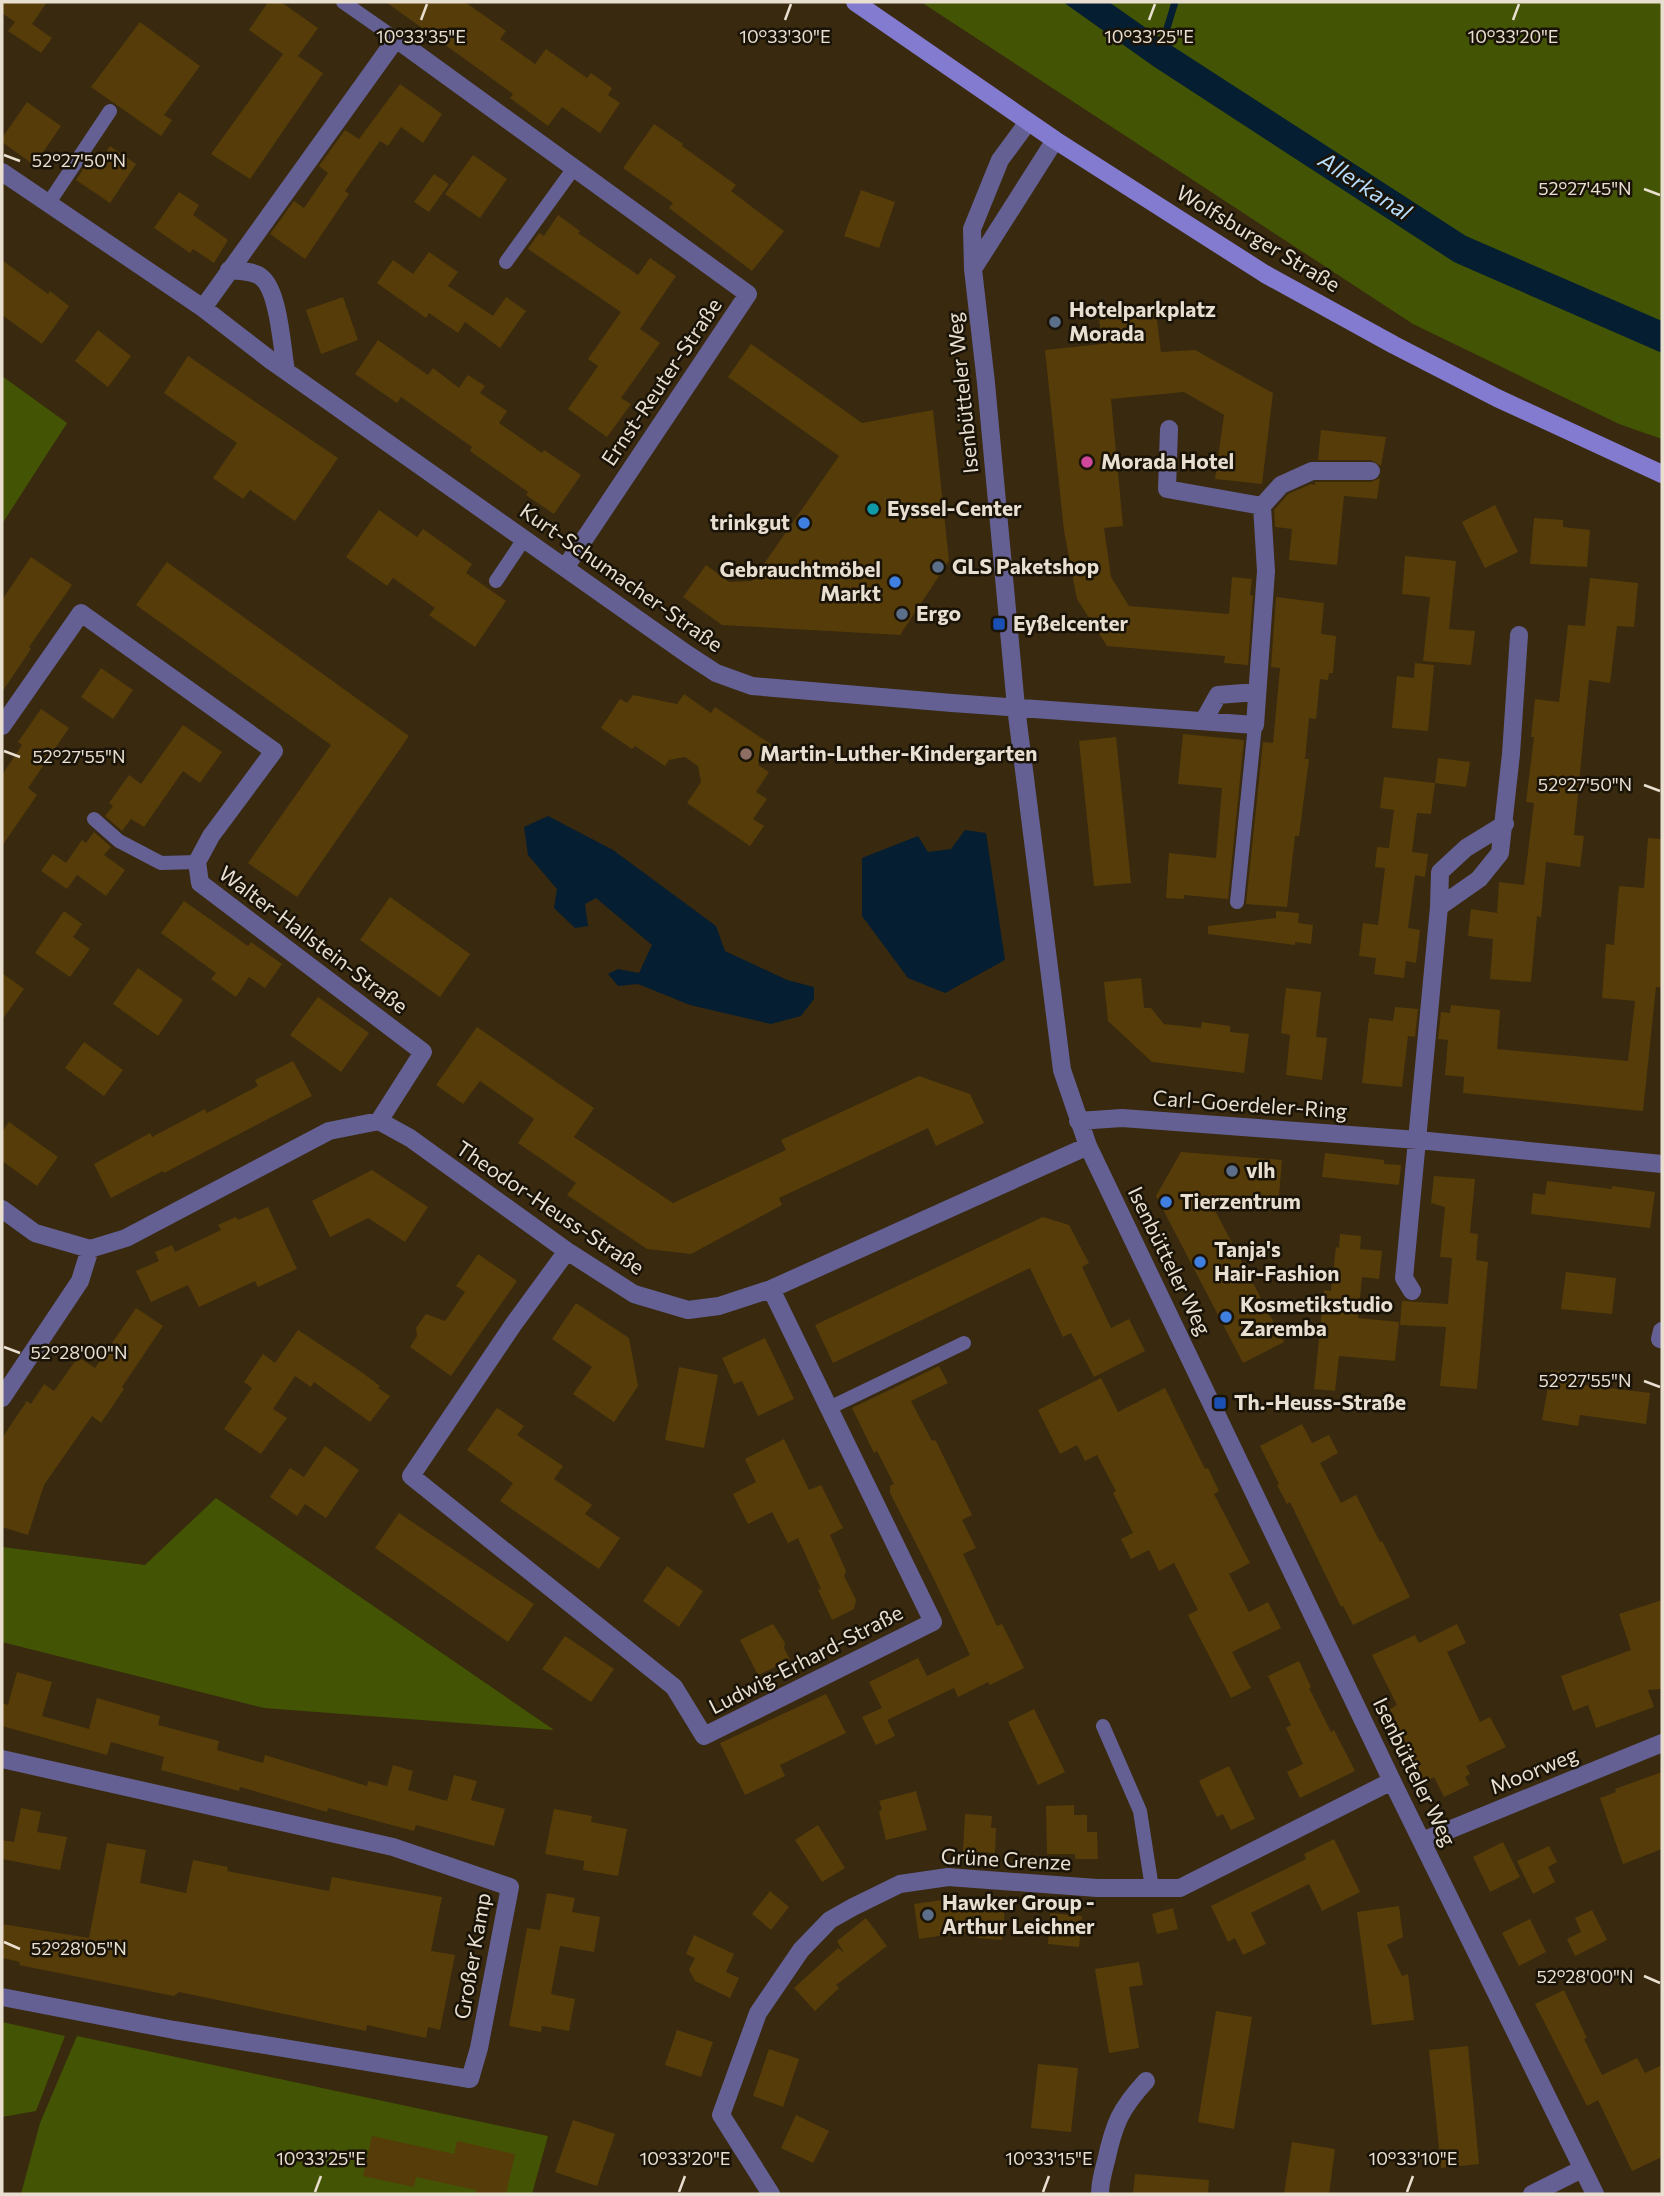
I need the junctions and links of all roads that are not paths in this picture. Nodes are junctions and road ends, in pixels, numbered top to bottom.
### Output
1 (343, 2) edge
2 (855, 2) edge
3 (396, 39) junction
4 (110, 111) dead end
5 (1028, 122) junction
6 (1055, 140) junction
7 (574, 169) junction
8 (2, 172) edge
9 (48, 204) junction
10 (506, 262) dead end
11 (973, 269) junction
12 (229, 270) junction
13 (203, 308) junction
14 (286, 371) junction
15 (1169, 429) dead end
16 (1371, 471) dead end
17 (1662, 474) edge
18 (1262, 506) junction
19 (524, 539) junction
20 (565, 568) junction
21 (496, 581) dead end
22 (1520, 635) dead end
23 (1256, 692) junction
24 (1016, 708) junction
25 (1204, 720) junction
26 (1255, 725) junction
27 (2, 726) edge
28 (94, 819) dead end
29 (1505, 824) junction
30 (197, 862) junction
31 (1237, 902) dead end
32 (1439, 907) junction
33 (379, 1121) junction
34 (1078, 1121) junction
35 (1418, 1140) junction
36 (1088, 1146) junction
37 (1662, 1164) edge
38 (2, 1209) edge
39 (90, 1250) junction
40 (567, 1251) junction
41 (771, 1289) junction
42 (1412, 1291) dead end
43 (964, 1343) dead end
44 (2, 1398) edge
45 (829, 1408) junction
46 (1103, 1726) dead end
47 (1662, 1743) edge
48 (2, 1759) edge
49 (1392, 1781) junction
50 (1422, 1841) junction
51 (1152, 1888) junction
52 (2, 1997) edge
53 (1146, 2081) dead end
54 (1582, 2169) junction
55 (769, 2191) edge
56 (1100, 2194) edge
57 (1532, 2194) edge
58 (1595, 2194) edge

1 - 3 lane, Ernst-Reuter-Straße
2 - 5 street, Wolfsburger Straße
3 - 7 street, Ernst-Reuter-Straße
3 - 12 street
4 - 9 lane
5 - 6 street, Wolfsburger Straße
5 - 11 street, Isenbütteler Weg
6 - 11 street
6 - 17 street, Wolfsburger Straße
7 - 10 lane
7 - 20 street, Ernst-Reuter-Straße
8 - 9 street, Kurt-Schumacher-Straße
9 - 13 street, Kurt-Schumacher-Straße
11 - 24 street, Isenbütteler Weg
12 - 13 street
12 - 14 street
13 - 14 street, Kurt-Schumacher-Straße
14 - 19 street, Kurt-Schumacher-Straße
15 - 18 street
16 - 18 street
18 - 23 street
19 - 20 street, Kurt-Schumacher-Straße
19 - 21 lane
20 - 24 street, Kurt-Schumacher-Straße
22 - 29 street
23 - 25 street
23 - 26 street
24 - 25 street, Kurt-Schumacher-Straße
24 - 34 street, Isenbütteler Weg
25 - 26 street, Kurt-Schumacher-Straße
26 - 31 lane
27 - 30 street, Walter-Hallstein-Straße
28 - 30 lane
29 - 32 street
29 - 32 street
30 - 33 street, Walter-Hallstein-Straße
32 - 35 street
33 - 39 street
33 - 40 street, Theodor-Heuss-Straße
34 - 35 street, Carl-Goerdeler-Ring
34 - 36 street, Isenbütteler Weg
35 - 37 street, Carl-Goerdeler-Ring
35 - 42 street
36 - 41 street, Theodor-Heuss-Straße
36 - 49 street, Isenbütteler Weg
38 - 39 street
39 - 44 street
40 - 41 street, Theodor-Heuss-Straße
40 - 45 street, Ludwig-Erhard-Straße
41 - 45 street, Ludwig-Erhard-Straße
43 - 45 lane
46 - 51 lane
47 - 50 street, Moorweg
48 - 52 street, Großer Kamp
49 - 50 street, Isenbütteler Weg
49 - 51 street, Grüne Grenze
50 - 54 street, Isenbütteler Weg
51 - 55 street, Grüne Grenze
53 - 56 street
54 - 57 street
54 - 58 street, Isenbütteler Weg

